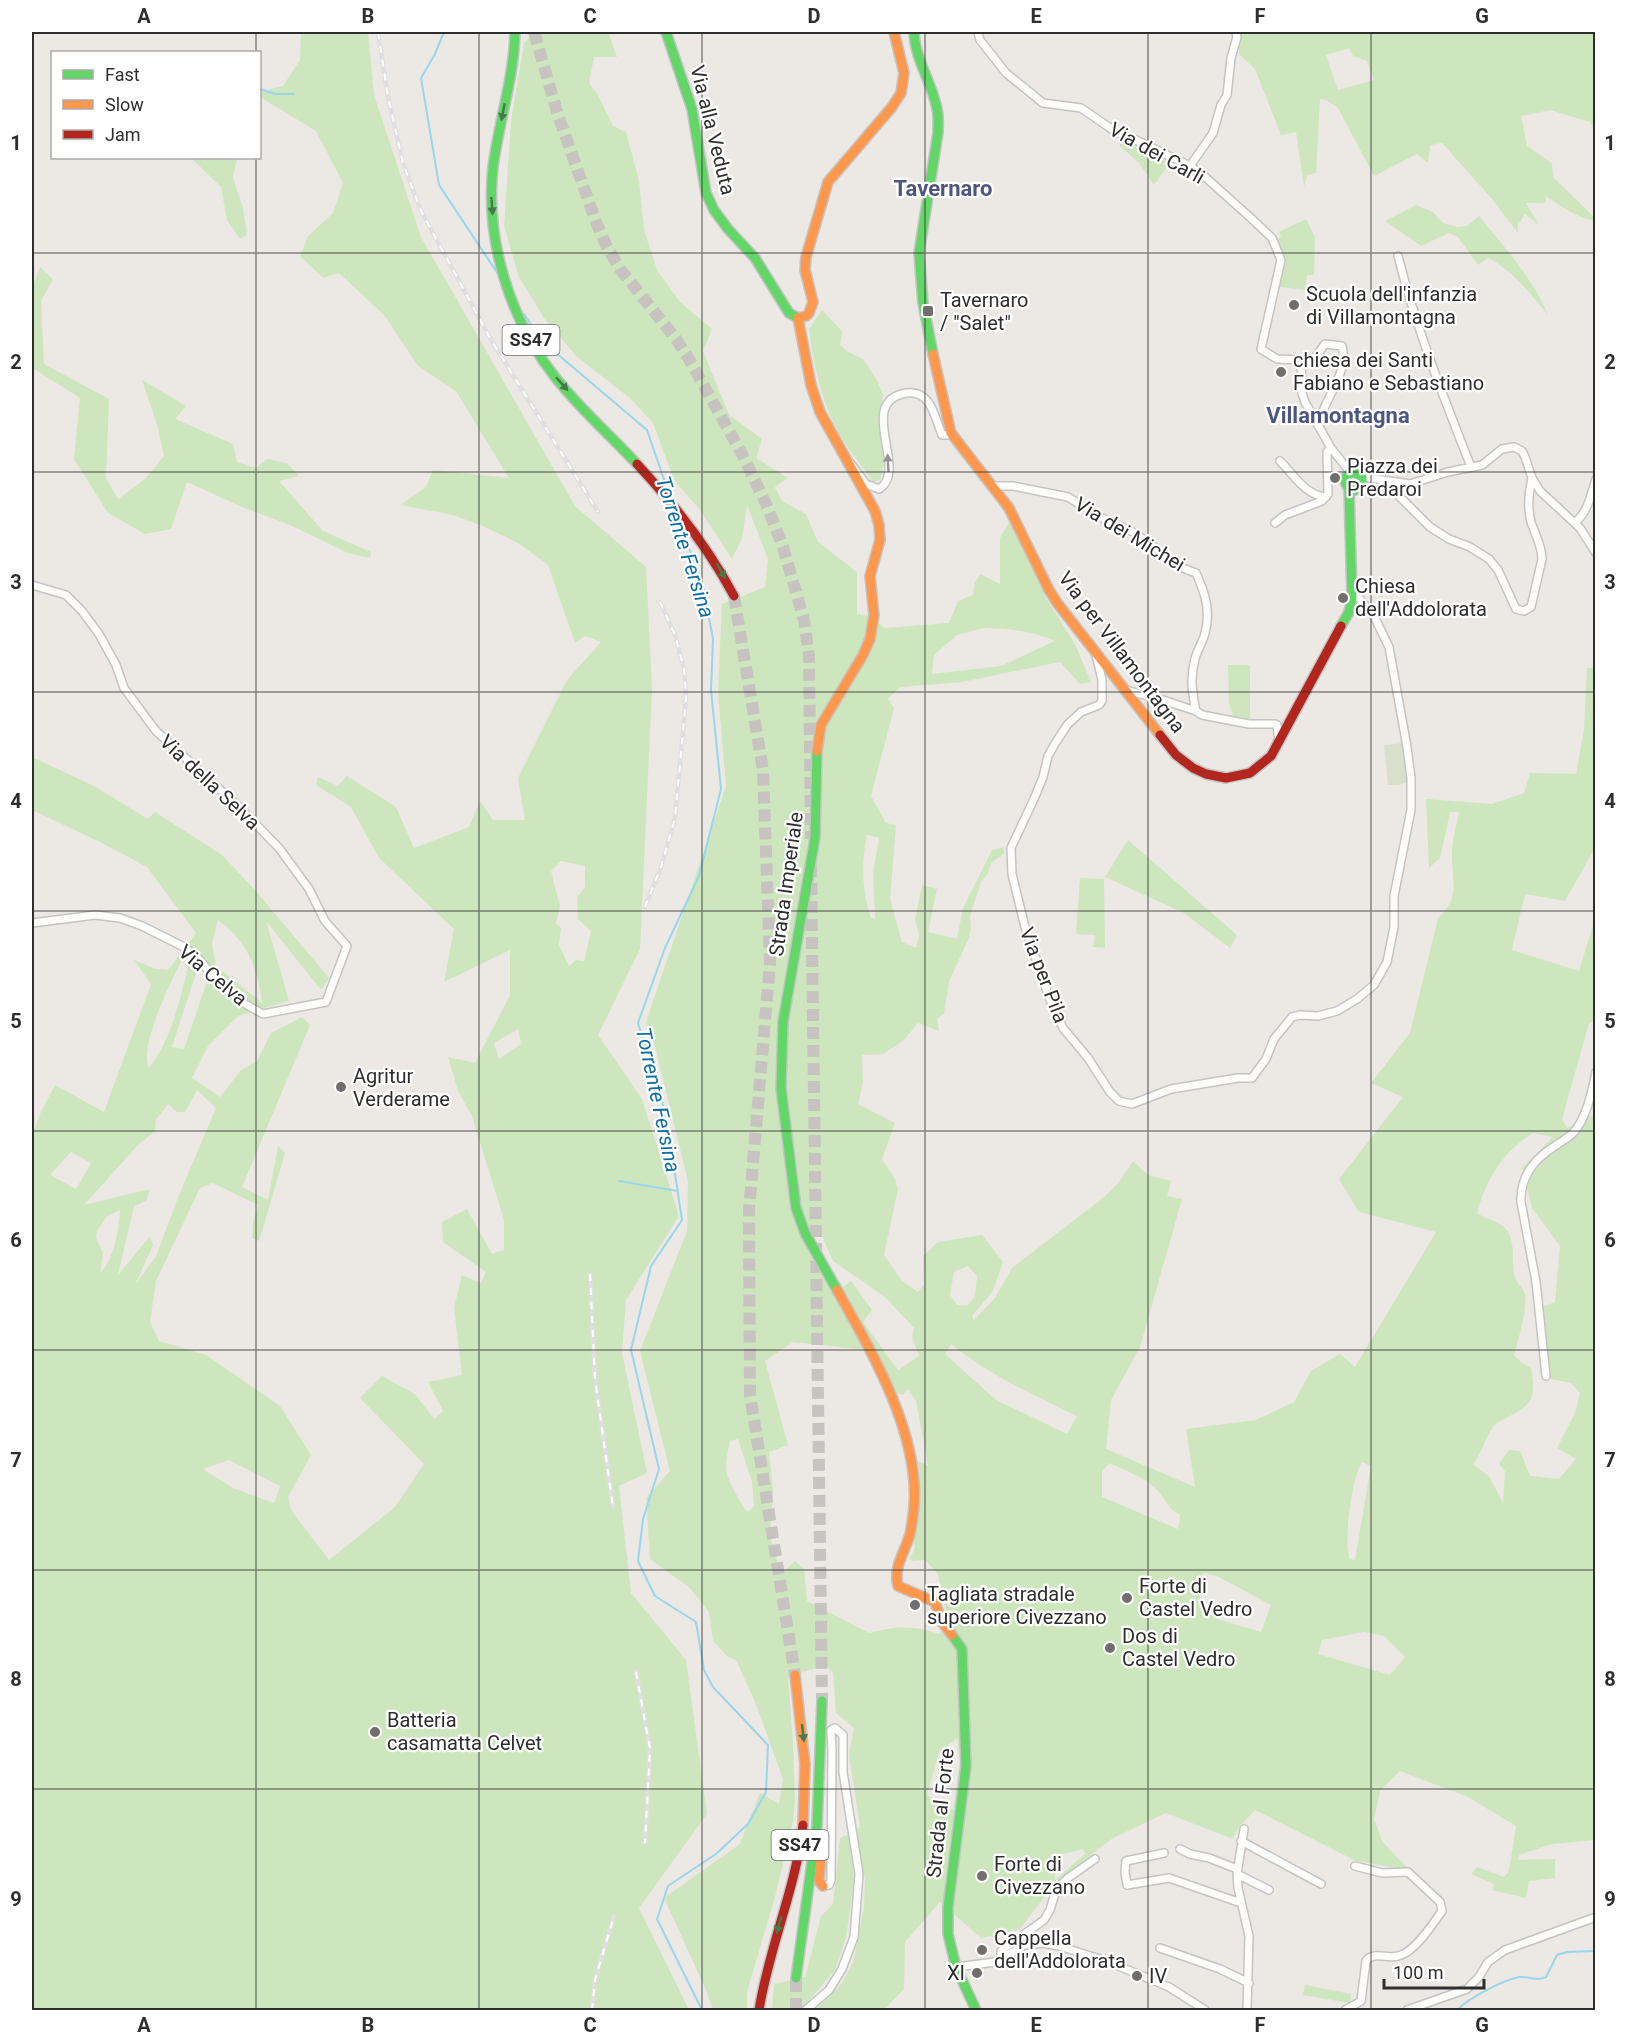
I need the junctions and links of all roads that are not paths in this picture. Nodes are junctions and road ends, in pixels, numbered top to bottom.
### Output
1 (515, 32) edge
2 (666, 32) edge
3 (894, 32) edge
4 (914, 32) edge
5 (978, 32) edge
6 (1236, 32) edge
7 (1190, 166) junction
8 (1398, 256) dead end
9 (798, 318) junction
10 (1300, 360) junction
11 (1318, 425) junction
12 (951, 433) junction
13 (1331, 448) junction
14 (843, 457) junction
15 (1280, 461) dead end
16 (1471, 466) junction
17 (1350, 472) junction
18 (1362, 477) junction
19 (1532, 478) junction
20 (1596, 479) edge
21 (1394, 483) junction
22 (992, 486) junction
23 (1349, 489) junction
24 (1326, 497) junction
25 (1575, 522) junction
26 (1275, 523) dead end
27 (1596, 553) edge
28 (32, 585) edge
29 (1353, 591) junction
30 (734, 596) tunnel mouth
31 (1096, 655) junction
32 (1125, 690) junction
33 (1196, 711) junction
34 (1279, 743) junction
35 (32, 923) edge
36 (326, 1002) joint
37 (1596, 1072) edge
38 (1546, 1376) dead end
39 (895, 1575) joint
40 (795, 1675) tunnel mouth
41 (822, 1701) tunnel mouth
42 (820, 1778) junction
43 (1244, 1829) dead end
44 (1241, 1841) junction
45 (1180, 1849) dead end
46 (1164, 1853) dead end
47 (1095, 1858) dead end
48 (1355, 1866) dead end
49 (1237, 1872) junction
50 (1320, 1884) dead end
51 (823, 1886) joint
52 (1269, 1890) dead end
53 (1241, 1903) junction
54 (1596, 1917) edge
55 (1160, 1948) dead end
56 (1000, 1958) junction
57 (956, 1967) junction
58 (796, 1978) tunnel mouth
59 (1249, 1983) junction
60 (1434, 2001) junction
61 (759, 2010) edge
62 (806, 2010) edge
63 (976, 2010) edge
64 (1206, 2010) edge
65 (1247, 2010) edge
66 (1345, 2010) edge
67 (1407, 2010) edge
68 (1429, 2010) edge

1 -> 30 main road, SS47
2 - 9 main road, Via alla Veduta
3 - 9 main road
4 - 12 main road, Via per Villamontagna
5 - 7 street, Via dei Carli
6 - 7 street
7 - 10 street, Via dei Carli
8 - 16 street
9 - 14 main road, Strada Imperiale
10 - 11 street
10 - 11 street
11 - 13 street
14 -> 12 street
12 - 22 main road, Via per Villamontagna
13 - 17 street
13 - 24 street
14 - 39 main road, Strada Imperiale
15 - 24 street
16 - 19 street
16 - 21 street
17 - 18 main road
17 - 23 main road
18 - 21 street
18 - 23 main road
19 - 21 street
19 - 25 street
20 - 25 street
22 - 31 main road, Via per Villamontagna
22 - 33 street, Via dei Michei
23 - 29 main road, Via per Villamontagna
24 - 26 street
25 - 27 street
28 - 36 street, Via della Selva
29 - 31 street, Via per Pila
29 - 34 main road, Via per Villamontagna
31 - 32 main road, Via per Villamontagna
32 - 33 street
32 - 34 main road, Via per Villamontagna
33 - 34 street
35 - 36 street, Via Celva
37 - 38 street
39 - 57 main road, Strada al Forte
40 -> 61 main road, SS47
41 - 42 main road, SS47
42 - 51 main road
42 - 58 main road, SS47
43 - 44 street
44 - 49 street
44 - 50 street
45 - 49 street
46 - 53 street
47 - 56 street
48 - 66 street
49 - 52 street
49 - 53 street
51 - 62 street
53 - 59 street
54 - 60 street
55 - 59 street
56 - 57 street
56 - 64 street
57 - 63 main road, Strada al Forte
59 - 65 street
60 - 67 street
60 - 68 street

